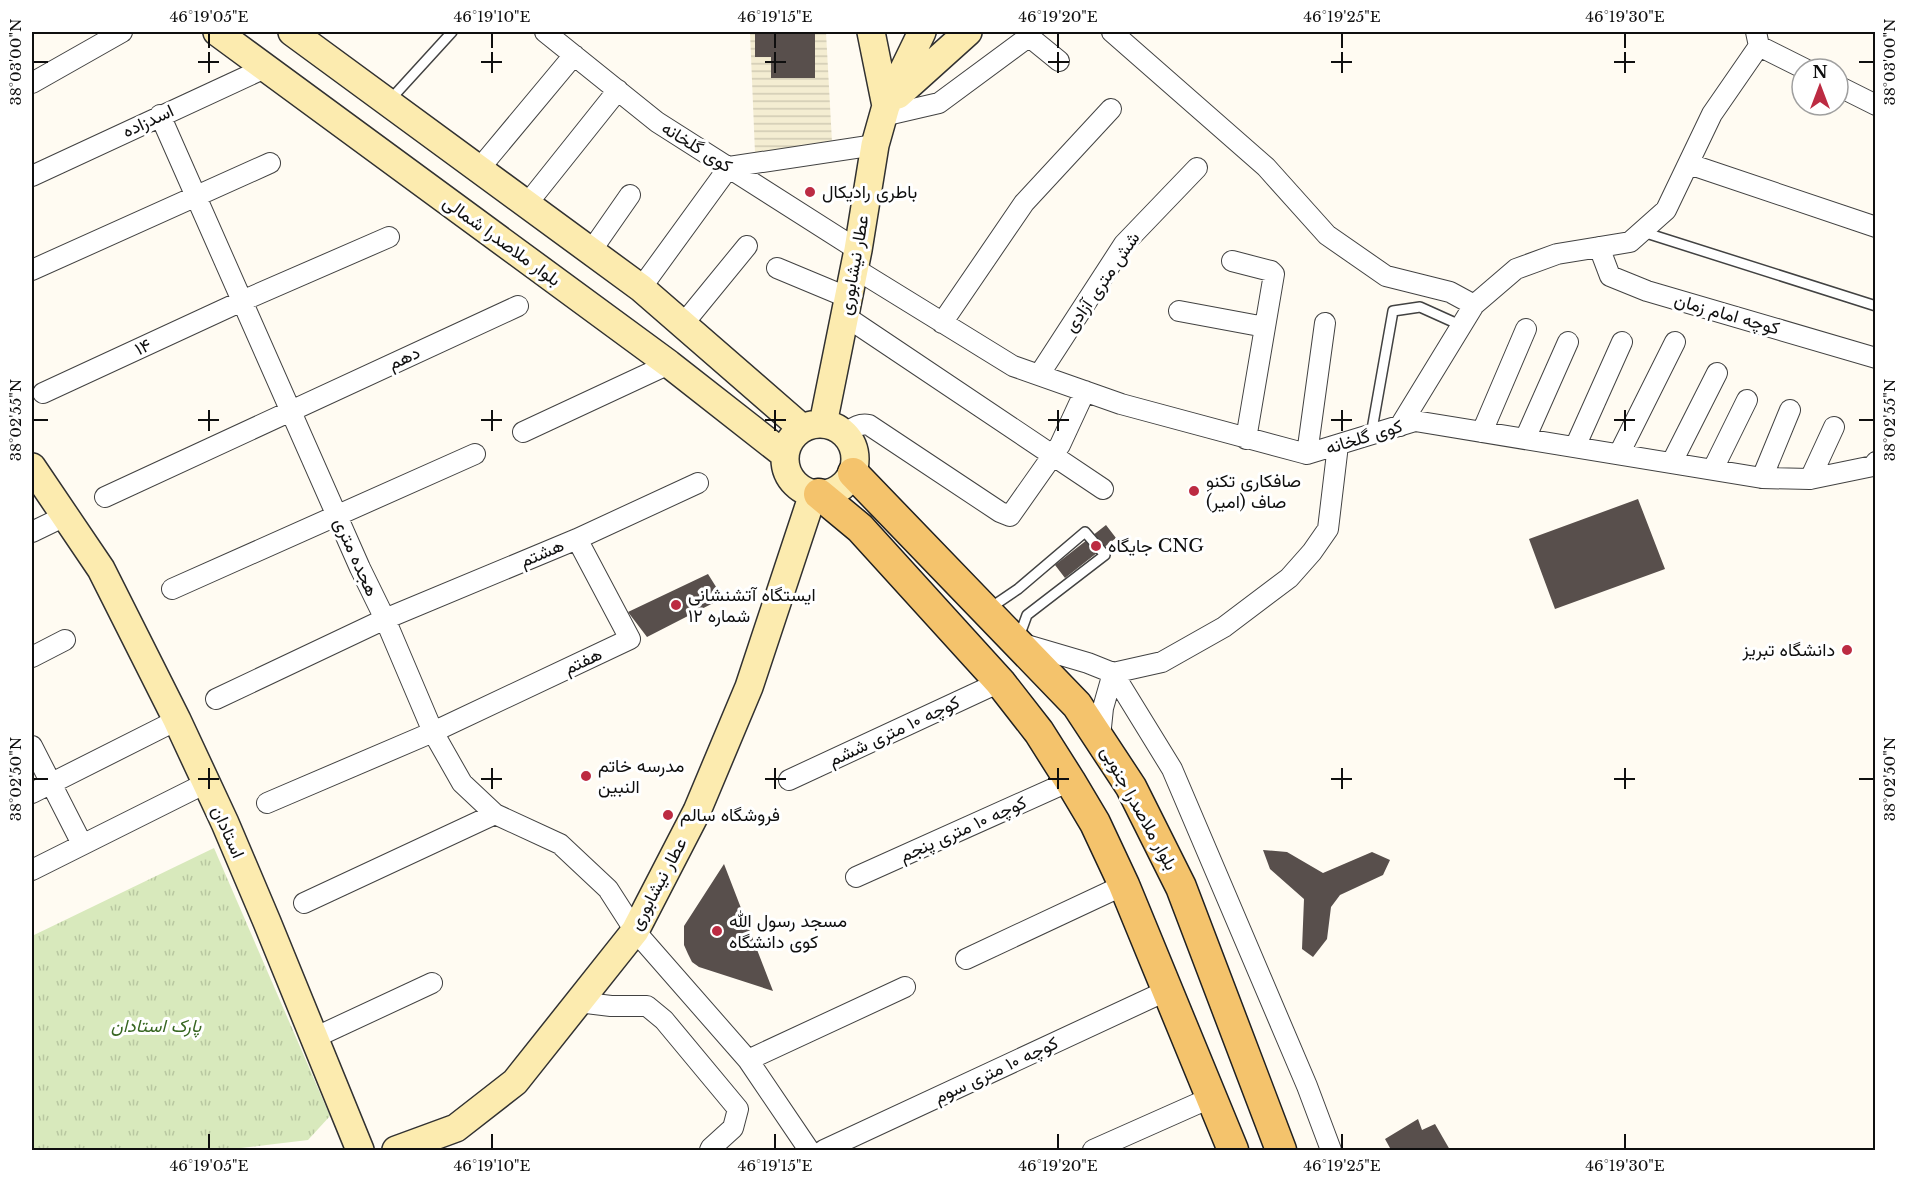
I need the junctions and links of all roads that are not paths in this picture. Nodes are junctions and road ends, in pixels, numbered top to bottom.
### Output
1 (122, 32) edge
2 (217, 32) edge
3 (294, 32) edge
4 (452, 32) edge
5 (545, 32) edge
6 (871, 32) edge
7 (922, 32) edge
8 (968, 32) edge
9 (1112, 32) edge
10 (1758, 39) edge
11 (574, 55) junction
12 (1790, 59) edge
13 (1059, 62) dead end
14 (265, 68) junction
15 (32, 84) edge
16 (618, 90) junction
17 (1850, 92) edge
18 (388, 102) junction
19 (1875, 105) edge
20 (1111, 109) dead end
21 (885, 111) junction
22 (160, 115) junction
23 (875, 145) junction
24 (270, 163) dead end
25 (1689, 164) junction
26 (729, 167) junction
27 (1197, 168) dead end
28 (479, 169) junction
29 (32, 176) edge
30 (630, 195) dead end
31 (196, 197) junction
32 (527, 204) junction
33 (1875, 227) edge
34 (1642, 231) junction
35 (389, 237) dead end
36 (747, 246) dead end
37 (1599, 247) junction
38 (591, 251) junction
39 (856, 259) junction
40 (1233, 261) dead end
41 (777, 268) dead end
42 (32, 270) edge
43 (641, 288) junction
44 (242, 301) junction
45 (1474, 305) junction
46 (518, 306) dead end
47 (1875, 306) edge
48 (847, 307) junction
49 (1179, 311) dead end
50 (942, 323) junction
51 (1325, 323) dead end
52 (684, 324) junction
53 (1461, 324) junction
54 (1265, 327) junction
55 (1526, 329) dead end
56 (1568, 342) dead end
57 (1622, 342) dead end
58 (1675, 342) dead end
59 (1875, 358) edge
60 (669, 364) junction
61 (1717, 373) dead end
62 (1039, 375) junction
63 (1085, 391) junction
64 (43, 393) dead end
65 (1747, 400) dead end
66 (1790, 410) dead end
67 (291, 411) junction
68 (1400, 426) junction
69 (1834, 427) dead end
70 (823, 429) junction
71 (523, 432) dead end
72 (1482, 432) junction
73 (1371, 435) junction
74 (1246, 439) junction
75 (1525, 439) junction
76 (1338, 446) junction
77 (1575, 447) junction
78 (475, 454) dead end
79 (1307, 454) junction
80 (1619, 454) junction
81 (785, 455) junction
82 (1052, 455) junction
83 (1672, 462) junction
84 (1874, 464) edge
85 (32, 467) edge
86 (1713, 469) junction
87 (853, 473) junction
88 (1762, 478) junction
89 (1810, 479) junction
90 (698, 483) dead end
91 (1103, 489) dead end
92 (816, 494) junction
93 (105, 497) dead end
94 (338, 514) junction
95 (65, 516) junction
96 (32, 532) edge
97 (577, 538) junction
98 (172, 589) dead end
99 (986, 611) junction
100 (385, 619) junction
101 (65, 640) dead end
102 (1017, 642) junction
103 (32, 657) edge
104 (1113, 673) junction
105 (1000, 682) junction
106 (216, 699) dead end
107 (177, 720) junction
108 (433, 732) junction
109 (1100, 737) junction
110 (32, 746) edge
111 (789, 780) dead end
112 (1070, 781) junction
113 (51, 783) junction
114 (206, 783) junction
115 (32, 793) edge
116 (267, 803) dead end
117 (495, 814) junction
118 (82, 844) junction
119 (32, 870) edge
120 (856, 877) dead end
121 (1124, 885) junction
122 (304, 903) dead end
123 (634, 931) junction
124 (966, 959) dead end
125 (432, 983) dead end
126 (905, 987) dead end
127 (1168, 990) junction
128 (579, 1002) junction
129 (314, 1038) junction
130 (748, 1060) junction
131 (1210, 1098) junction
132 (360, 1150) edge
133 (396, 1150) edge
134 (710, 1150) edge
135 (809, 1150) edge
136 (824, 1150) edge
137 (1093, 1150) edge
138 (1233, 1150) edge
139 (1281, 1150) edge
140 (1331, 1150) edge

1 - 15 street
2 - 14 main road, بلوار ملاصدرا شمالی
3 - 18 main road
4 - 18 lane
5 - 11 street, کوی گلخانه
6 - 21 main road, عطار نیشابوری
7 - 21 main road, عطار نیشابوری
8 - 21 main road
9 - 45 street
10 - 12 street
10 - 25 street
11 - 16 street, کوی گلخانه
11 - 28 street
13 - 21 street
14 - 22 street, اسدزاده
14 - 60 main road, بلوار ملاصدرا شمالی
16 - 26 street, کوی گلخانه
16 - 32 street
17 - 19 street
18 - 28 main road
20 - 50 street
21 - 23 main road, عطار نیشابوری
22 - 29 street, اسدزاده
22 - 31 street, هجده متری
23 - 26 street
23 - 39 main road, عطار نیشابوری
24 - 31 street
25 - 33 street
25 - 34 street
26 - 39 street, کوی گلخانه
26 - 43 street
27 - 62 street, شش متری آزادی
28 - 32 main road
30 - 38 street
31 - 42 street
31 - 44 street, هجده متری
32 - 38 main road
34 - 37 street
34 - 47 lane
35 - 44 street, ۱۴
36 - 52 street
37 - 45 street
37 - 59 street, کوچه امام زمان
38 - 43 main road
39 - 48 main road, عطار نیشابوری
39 - 50 street, کوی گلخانه
40 - 54 street
41 - 48 street
43 - 52 main road
44 - 64 street, ۱۴
44 - 67 street, هجده متری
45 - 53 street
46 - 67 street, دهم
48 - 70 main road, عطار نیشابوری
48 - 82 street
49 - 54 street
50 - 62 street, کوی گلخانه
51 - 79 street
52 - 70 main road
53 - 68 street
53 - 73 lane
54 - 74 street
55 - 72 street
56 - 75 street
57 - 77 street
58 - 80 street
60 - 71 street
60 - 81 main road, بلوار ملاصدرا شمالی
61 - 83 street
62 - 63 street, کوی گلخانه
63 - 74 street, کوی گلخانه
63 - 82 street
65 - 86 street
66 - 88 street
67 - 93 street, دهم
67 - 94 street, هجده متری
68 - 72 street, کوی گلخانه
68 - 73 street, کوی گلخانه
69 - 89 street
70 - 81 main road
70 - 82 street
70 - 87 main road
72 - 75 street, کوی گلخانه
73 - 76 street, کوی گلخانه
74 - 79 street, کوی گلخانه
75 - 77 street, کوی گلخانه
76 - 79 street, کوی گلخانه
76 - 104 street
77 - 80 street, کوی گلخانه
78 - 94 street
80 - 83 street, کوی گلخانه
81 - 92 main road
82 - 91 street
83 - 86 street, کوی گلخانه
84 - 89 street, کوی گلخانه
85 - 95 main road, استادان
86 - 88 street, کوی گلخانه
87 - 92 main road
87 - 99 main road, بلوار ملاصدرا جنوبی
88 - 89 street, کوی گلخانه
90 - 97 street, هشتم
92 - 105 main road
92 - 123 main road, عطار نیشابوری
94 - 98 street
94 - 100 street, هجده متری
95 - 96 street
95 - 107 main road, استادان
97 - 100 street, هشتم
97 - 108 street, هفتم
99 - 102 main road, بلوار ملاصدرا جنوبی
99 - 102 lane
100 - 106 street, هشتم
100 - 108 street, هجده متری
101 - 103 street
102 - 104 street
102 - 109 main road, بلوار ملاصدرا جنوبی
104 - 109 street
104 - 140 street
105 - 111 street, کوچه ۱۰ متری ششم
105 - 112 main road
107 - 113 street
107 - 114 main road, استادان
108 - 116 street
108 - 117 street, هجده متری
109 - 139 main road, بلوار ملاصدرا جنوبی
110 - 113 street
112 - 120 street, کوچه ۱۰ متری پنجم
112 - 121 main road
113 - 115 street
113 - 118 street
114 - 118 street
114 - 129 main road, استادان
117 - 122 street
117 - 123 street, هجده متری
118 - 119 street
121 - 124 street
121 - 127 main road
123 - 128 main road, عطار نیشابوری
123 - 130 street, هجده متری
125 - 129 street
126 - 130 street
127 - 131 main road
127 - 136 street, کوچه ۱۰ متری سوم
128 - 133 main road, عطار نیشابوری
128 - 134 street
129 - 132 main road, استادان
130 - 135 street, هجده متری
131 - 137 street
131 - 138 main road

